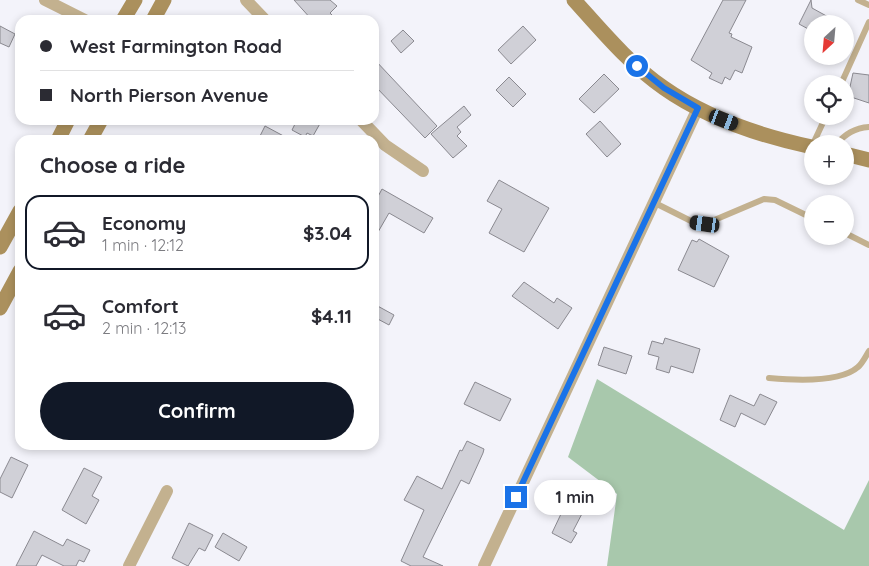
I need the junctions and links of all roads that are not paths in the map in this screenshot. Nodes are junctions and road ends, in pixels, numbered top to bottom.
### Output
1 (45, 0) edge
2 (135, 0) edge
3 (164, 0) edge
4 (246, 0) edge
5 (574, 0) edge
6 (858, 0) edge
7 (869, 6) edge
8 (75, 15) edge
9 (126, 15) edge
10 (156, 15) edge
11 (260, 15) edge
12 (869, 22) edge
13 (845, 75) edge
14 (698, 108) junction
15 (869, 127) edge
16 (845, 135) edge
17 (379, 142) edge
18 (804, 144) edge
19 (854, 156) edge
20 (869, 160) edge
21 (423, 171) dead end
22 (653, 202) junction
23 (804, 214) edge
24 (15, 220) edge
25 (854, 238) edge
26 (869, 245) edge
27 (0, 247) edge
28 (15, 280) edge
29 (0, 308) edge
30 (869, 351) edge
31 (769, 378) dead end
32 (167, 491) dead end
33 (129, 566) edge
34 (484, 566) edge

1 - 8 street
2 - 9 main road
3 - 10 main road
4 - 11 street
5 - 14 main road
6 - 7 lane
12 - 13 lane
14 - 18 main road
14 - 22 street
15 - 16 lane
17 - 21 street
19 - 20 main road
22 - 23 lane
22 - 34 street
24 - 27 main road
25 - 26 lane
28 - 29 main road
30 - 31 lane
32 - 33 street

